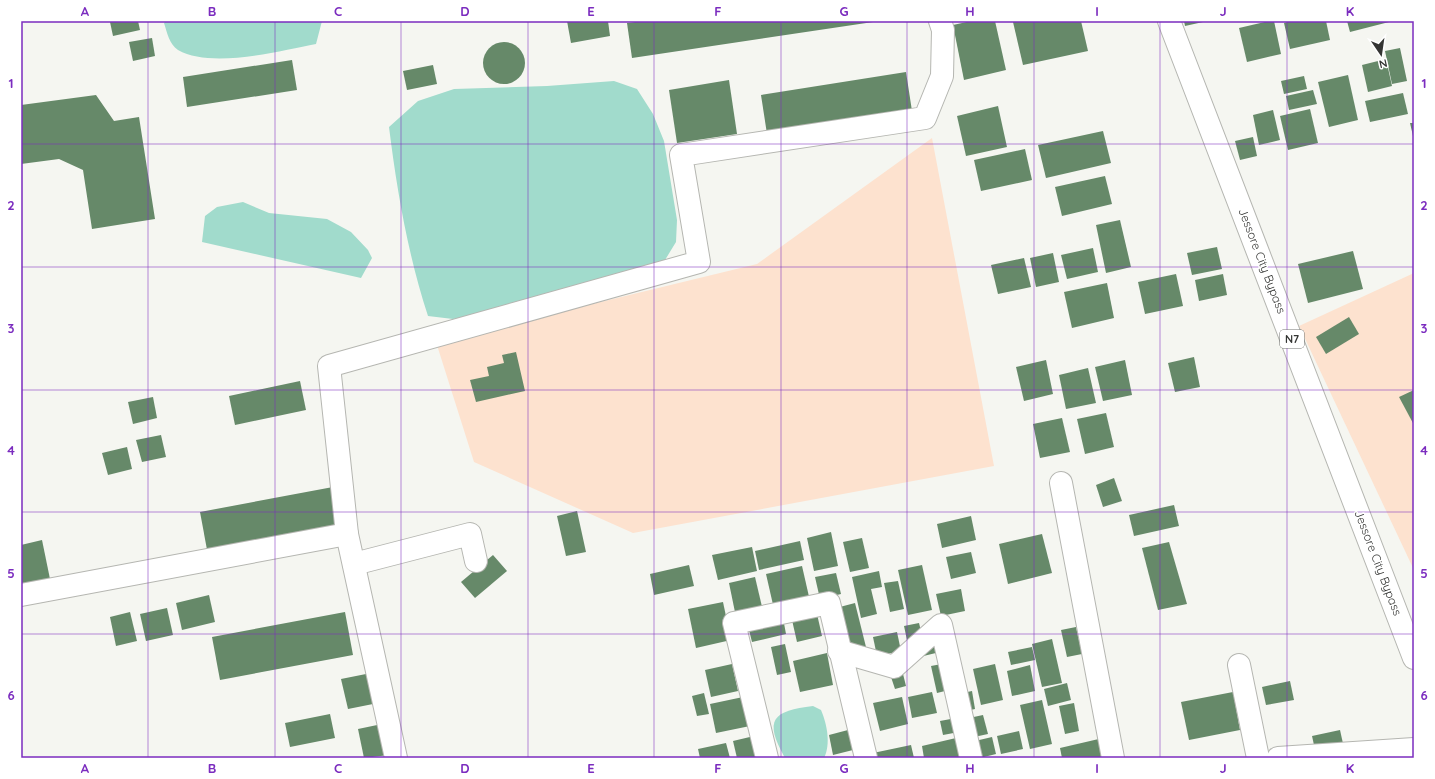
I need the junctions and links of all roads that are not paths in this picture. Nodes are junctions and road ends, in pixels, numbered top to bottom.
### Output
1 (940, 21) edge
2 (1169, 21) edge
3 (1061, 484) dead end
4 (347, 534) junction
5 (476, 561) dead end
6 (354, 564) junction
7 (21, 595) edge
8 (839, 651) junction
9 (1414, 658) edge
10 (1239, 665) dead end
11 (1414, 749) edge
12 (396, 758) edge
13 (767, 758) edge
14 (866, 758) edge
15 (971, 758) edge
16 (1113, 758) edge
17 (1258, 758) edge
18 (1278, 758) edge

1 - 4 main road
2 - 9 main road, Jessore City Bypass / N7
3 - 16 main road
4 - 6 main road
4 - 7 main road
5 - 6 main road
6 - 12 main road
8 - 13 main road
8 - 14 main road
8 - 15 main road
10 - 17 main road
11 - 18 main road

